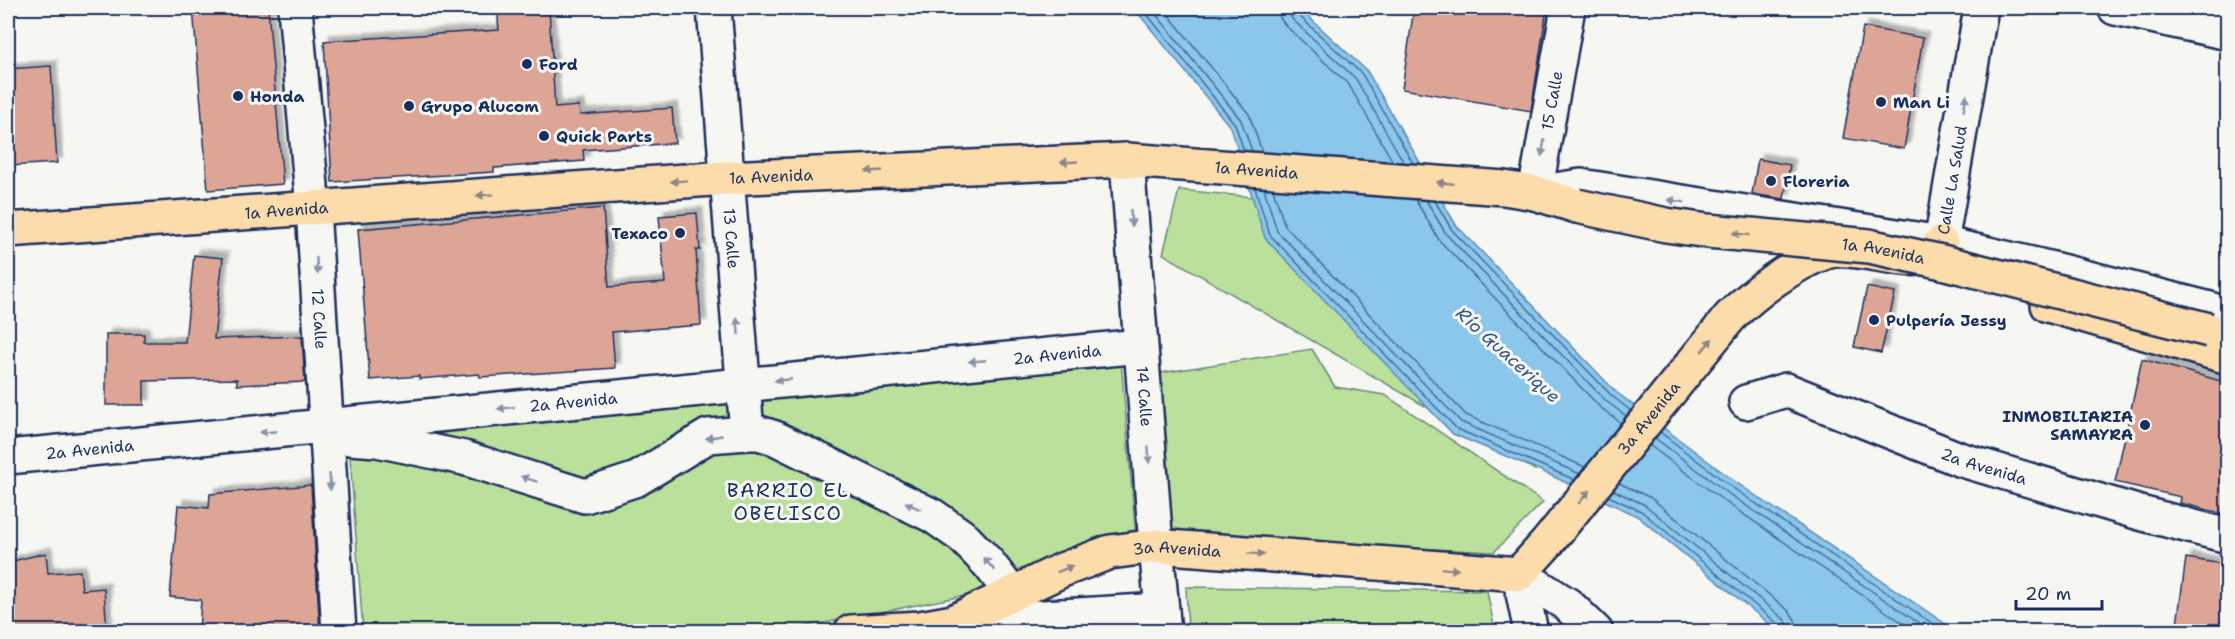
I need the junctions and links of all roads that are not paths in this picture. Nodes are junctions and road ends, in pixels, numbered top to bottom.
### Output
1 (295, 8) edge
2 (714, 8) edge
3 (1568, 8) edge
4 (1981, 8) edge
5 (2115, 8) edge
6 (2228, 33) edge
7 (1143, 160) junction
8 (726, 178) junction
9 (1535, 193) junction
10 (313, 208) junction
11 (8, 230) edge
12 (1941, 243) junction
13 (1787, 272) junction
14 (2221, 327) edge
15 (1140, 346) junction
16 (2228, 357) edge
17 (742, 384) junction
18 (1746, 402) dead end
19 (327, 432) junction
20 (747, 433) junction
21 (8, 457) edge
22 (2228, 536) edge
23 (1156, 546) junction
24 (1519, 574) junction
25 (1014, 607) junction
26 (1163, 621) edge
27 (339, 632) edge
28 (851, 632) edge
29 (1531, 632) edge
30 (1596, 632) edge

1 - 10 street, 12 Calle
2 - 8 street, 13 Calle
3 -> 9 street, 15 Calle
12 -> 4 street, Calle La Salud
5 - 6 street
7 -> 8 main road, 1a Avenida
9 -> 7 main road, 1a Avenida
7 -> 15 street, 14 Calle
8 -> 10 main road, 1a Avenida
17 -> 8 street, 13 Calle
12 -> 9 street, 1a Avenida
14 -> 9 main road, 1a Avenida, bridge
10 - 11 main road, 1a Avenida
10 -> 19 street, 12 Calle
12 - 13 main road, 3a Avenida
12 - 14 street, 1a Avenida
13 - 16 main road
24 -> 13 main road, 3a Avenida
15 -> 17 street, 2a Avenida
15 -> 23 street, 14 Calle
17 -> 19 street, 2a Avenida
17 - 20 street, 13 Calle
18 - 22 street, 2a Avenida
20 -> 19 street
19 -> 21 street, 2a Avenida
19 -> 27 street, 12 Calle
25 -> 20 street
23 -> 24 main road, 3a Avenida
25 -> 23 main road, 3a Avenida
23 - 26 street, 14 Calle
24 - 29 street
24 - 30 street, 3a Avenida
25 - 26 street
25 - 28 main road, 3a Avenida

